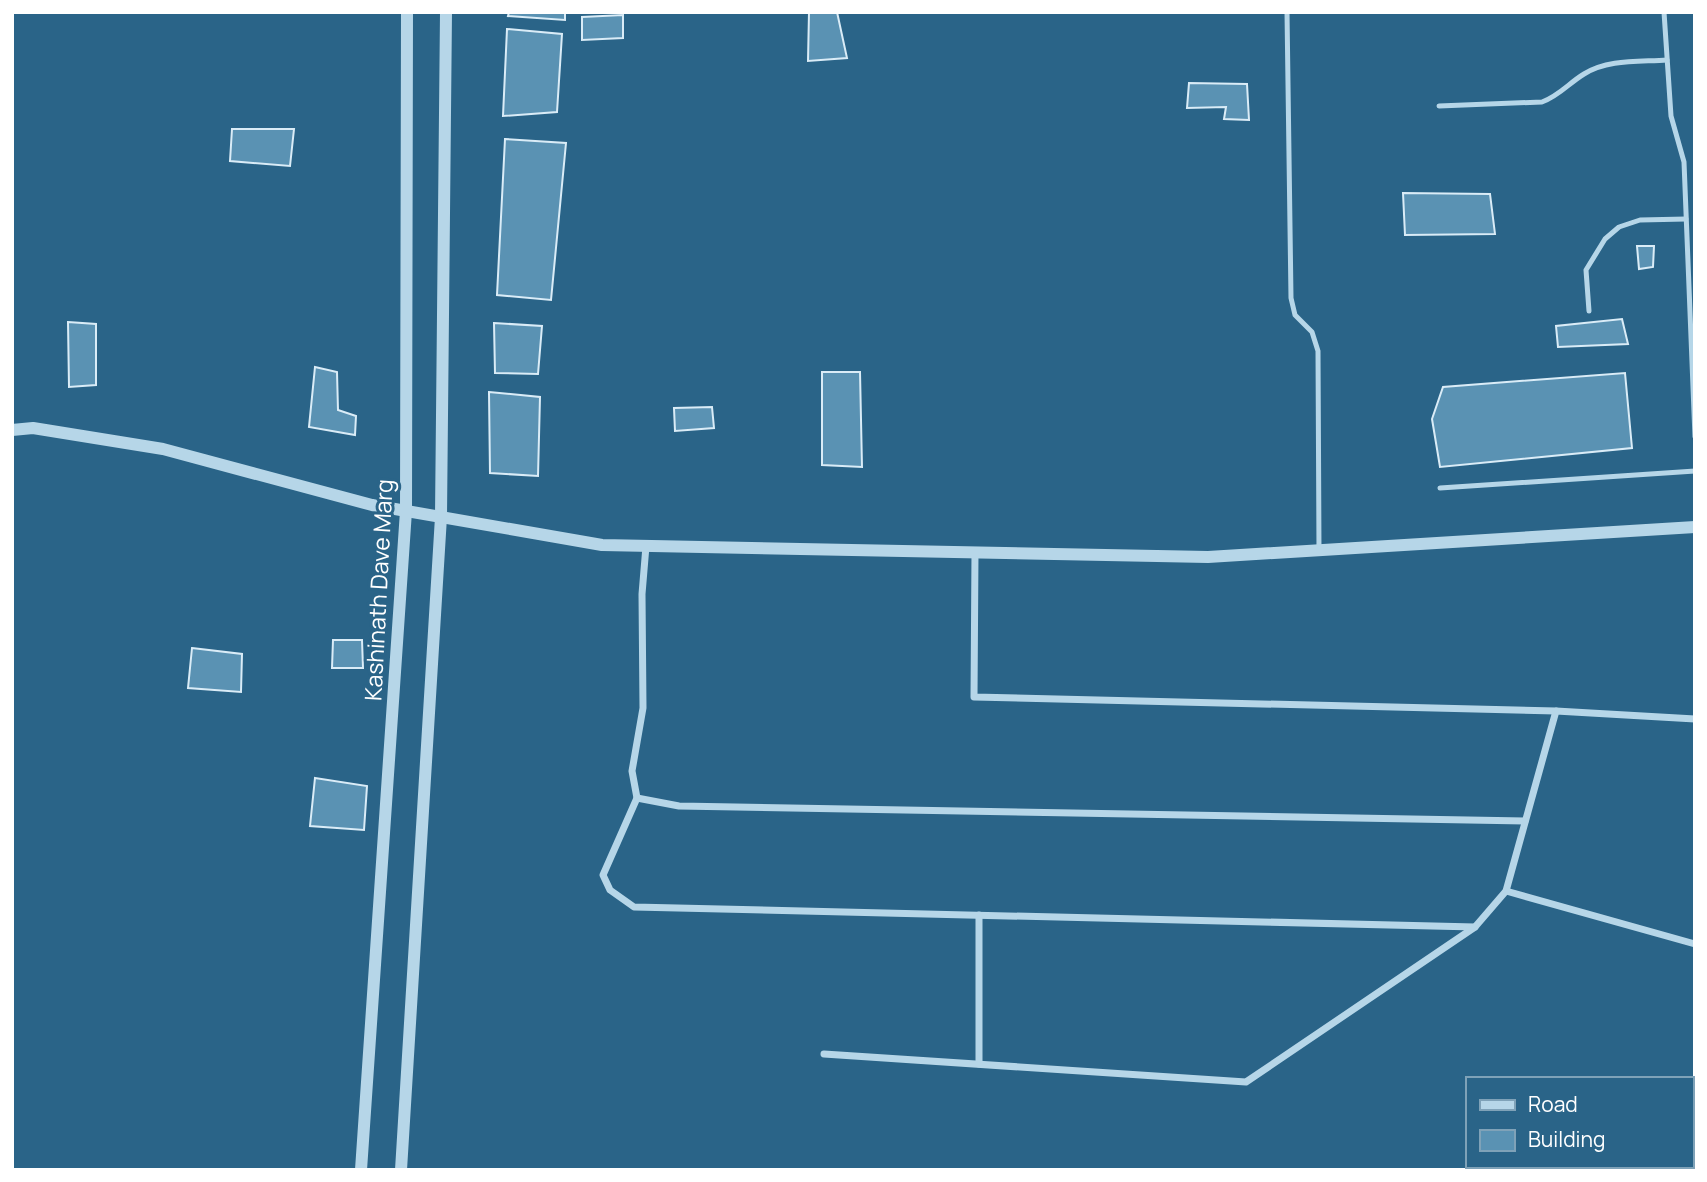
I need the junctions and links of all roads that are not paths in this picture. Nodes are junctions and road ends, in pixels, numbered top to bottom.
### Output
1 (407, 12) edge
2 (446, 12) edge
3 (1287, 12) edge
4 (1664, 12) edge
5 (1667, 60) junction
6 (1439, 106) dead end
7 (1686, 219) junction
8 (1589, 311) dead end
9 (12, 430) edge
10 (1695, 437) edge
11 (1695, 471) edge
12 (1440, 488) dead end
13 (406, 511) junction
14 (441, 517) junction
15 (1695, 527) edge
16 (646, 546) junction
17 (1319, 551) junction
18 (975, 553) junction
19 (1556, 711) junction
20 (1695, 719) edge
21 (637, 798) junction
22 (1525, 821) junction
23 (1506, 891) junction
24 (979, 915) junction
25 (1475, 927) junction
26 (1695, 944) edge
27 (824, 1054) dead end
28 (979, 1064) junction
29 (361, 1170) edge
30 (401, 1170) edge

1 - 13 street, Kashinath Dave Marg
2 - 14 street
3 - 17 lane
4 - 5 lane
5 - 6 lane
5 - 7 lane
7 - 8 lane
7 - 10 lane
9 - 13 street
11 - 12 lane
13 - 14 street
13 - 29 street, Kashinath Dave Marg
14 - 16 street
14 - 30 street
15 - 17 street
16 - 18 street
16 - 21 street
17 - 18 street
18 - 19 street
19 - 20 street
19 - 22 street
21 - 22 street
21 - 24 street
22 - 23 street
23 - 25 street
23 - 26 street
24 - 25 street
24 - 28 street
25 - 28 street
27 - 28 street

